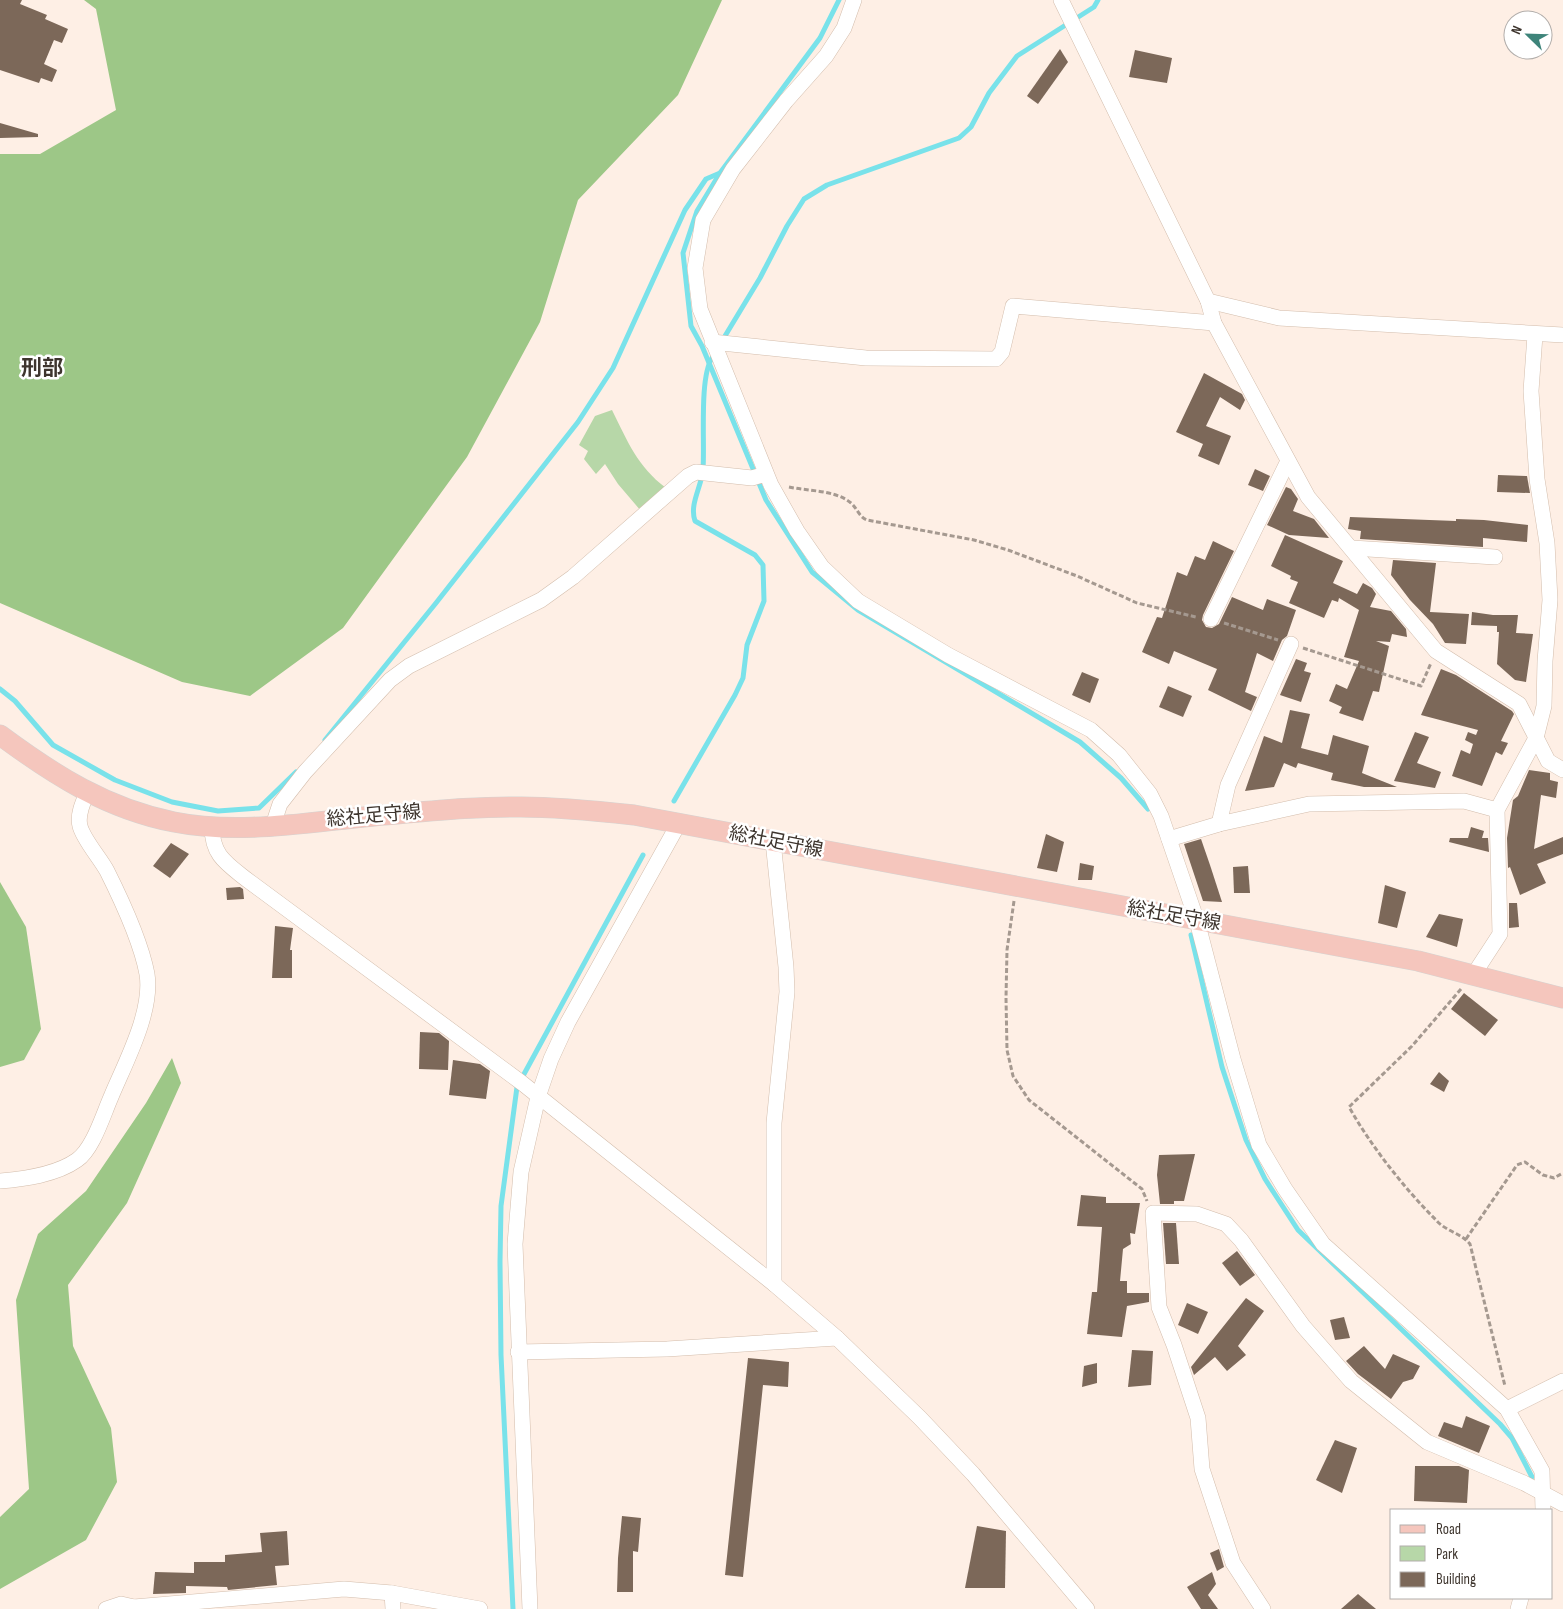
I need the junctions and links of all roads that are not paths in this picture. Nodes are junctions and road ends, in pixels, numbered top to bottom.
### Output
1 (854, 0) edge
2 (1061, 0) edge
3 (1208, 301) junction
4 (1214, 323) junction
5 (1535, 335) junction
6 (1563, 335) edge
7 (712, 342) junction
8 (1288, 461) junction
9 (762, 478) junction
10 (1352, 548) junction
11 (1495, 557) dead end
12 (1211, 619) road end
13 (1291, 644) road end
14 (0, 735) edge
15 (1536, 738) junction
16 (1563, 770) edge
17 (87, 793) junction
18 (1496, 810) junction
19 (679, 823) junction
20 (1219, 824) junction
21 (273, 825) junction
22 (212, 827) junction
23 (1169, 839) junction
24 (773, 841) junction
25 (1197, 921) junction
26 (1474, 974) junction
27 (1563, 998) edge
28 (538, 1097) junction
29 (0, 1181) edge
30 (774, 1284) junction
31 (837, 1338) junction
32 (518, 1352) junction
33 (1563, 1381) edge
34 (1507, 1409) junction
35 (1544, 1495) junction
36 (1563, 1504) edge
37 (1543, 1509) edge
38 (392, 1593) junction
39 (134, 1608) edge
40 (106, 1609) edge
41 (392, 1609) edge
42 (480, 1609) edge
43 (530, 1609) edge
44 (1087, 1609) edge
45 (1263, 1609) edge

1 - 7 street
2 - 3 street
3 - 4 street
3 - 5 street
4 - 7 street
4 - 8 street
5 - 6 street
5 - 15 street
7 - 9 street
8 - 10 street
8 - 12 street
9 - 21 street
9 - 23 street
10 - 11 street
10 - 15 street
13 - 20 street
14 - 17 main road, 総社足守線
15 - 16 street
15 - 18 street
17 - 22 main road, 総社足守線
17 - 29 street
18 - 20 street
18 - 26 street
19 - 21 main road, 総社足守線
19 - 24 main road, 総社足守線
19 - 28 street
20 - 23 street
21 - 22 main road, 総社足守線
22 - 28 street
23 - 25 street
24 - 25 main road, 総社足守線
24 - 30 street
25 - 26 main road, 総社足守線
25 - 34 street
26 - 27 main road, 総社足守線
28 - 30 street
28 - 32 street
30 - 31 street
31 - 32 street
31 - 44 street
32 - 43 street
33 - 34 street
34 - 35 street
35 - 36 street
35 - 37 street
35 - 45 street
38 - 39 street
38 - 41 street
38 - 42 street
39 - 40 street

